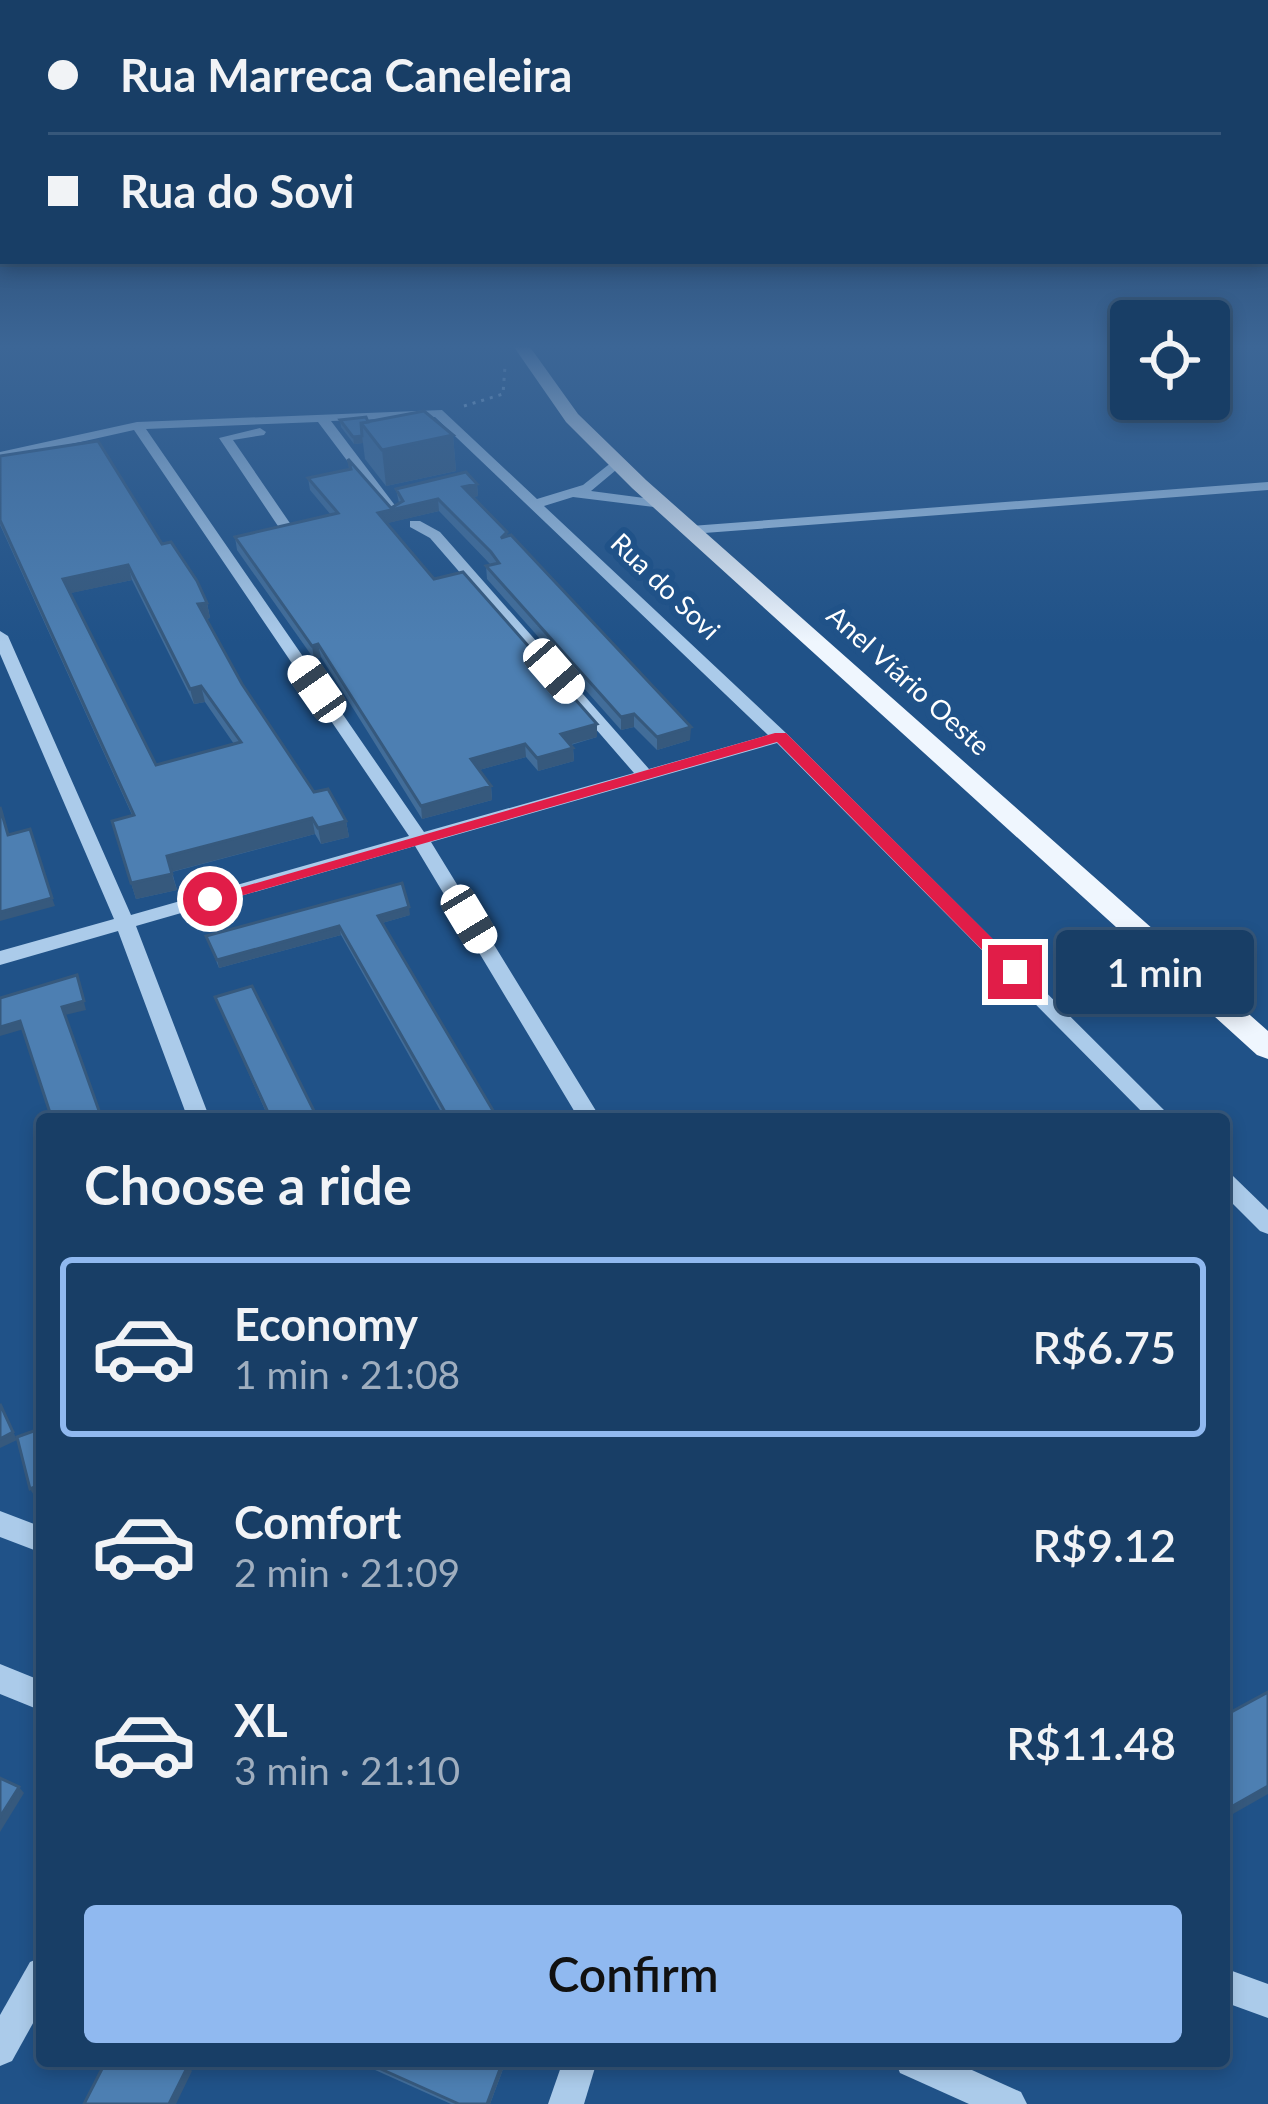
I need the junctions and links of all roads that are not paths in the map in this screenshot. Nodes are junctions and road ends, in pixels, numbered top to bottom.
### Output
1 (49, 445) edge
2 (150, 445) edge
3 (230, 445) edge
4 (341, 445) edge
5 (473, 445) edge
6 (600, 445) edge
7 (366, 450) edge
8 (348, 454) junction
9 (0, 456) edge
10 (617, 462) junction
11 (1268, 486) edge
12 (400, 492) edge
13 (577, 494) junction
14 (381, 496) junction
15 (536, 504) junction
16 (662, 504) junction
17 (393, 512) edge
18 (415, 524) edge
19 (692, 530) junction
20 (290, 532) edge
21 (0, 636) edge
22 (780, 736) junction
23 (644, 774) junction
24 (420, 839) junction
25 (125, 923) junction
26 (0, 958) edge
27 (1268, 1048) edge
28 (197, 1113) edge
29 (586, 1113) edge
30 (1156, 1113) edge
31 (1230, 1187) edge
32 (1268, 1225) edge
33 (0, 1523) edge
34 (36, 1538) edge
35 (0, 1679) edge
36 (36, 1694) edge
37 (36, 1985) edge
38 (1230, 1987) edge
39 (1268, 2002) edge
40 (0, 2049) edge
41 (578, 2067) edge
42 (926, 2067) edge
43 (566, 2104) edge
44 (1009, 2104) edge

1 - 9 street
2 - 24 street
3 - 20 street
4 - 8 street
5 - 15 street, Rua do Sovi
6 - 10 main road, Anel Viário Oeste
7 - 8 street
8 - 14 street
10 - 13 street
10 - 16 main road, Anel Viário Oeste
11 - 19 street
12 - 14 street
13 - 15 street
13 - 16 street
14 - 17 street
15 - 22 street, Rua do Sovi
16 - 19 main road, Anel Viário Oeste
18 - 23 street
19 - 27 main road, Anel Viário Oeste
21 - 25 street
22 - 23 street
22 - 30 street, Rua do Sovi
23 - 24 street
24 - 25 street
24 - 29 street
25 - 26 street
25 - 28 street
31 - 32 street
33 - 34 street
35 - 36 street
37 - 40 street
38 - 39 street
41 - 43 street
42 - 44 street

